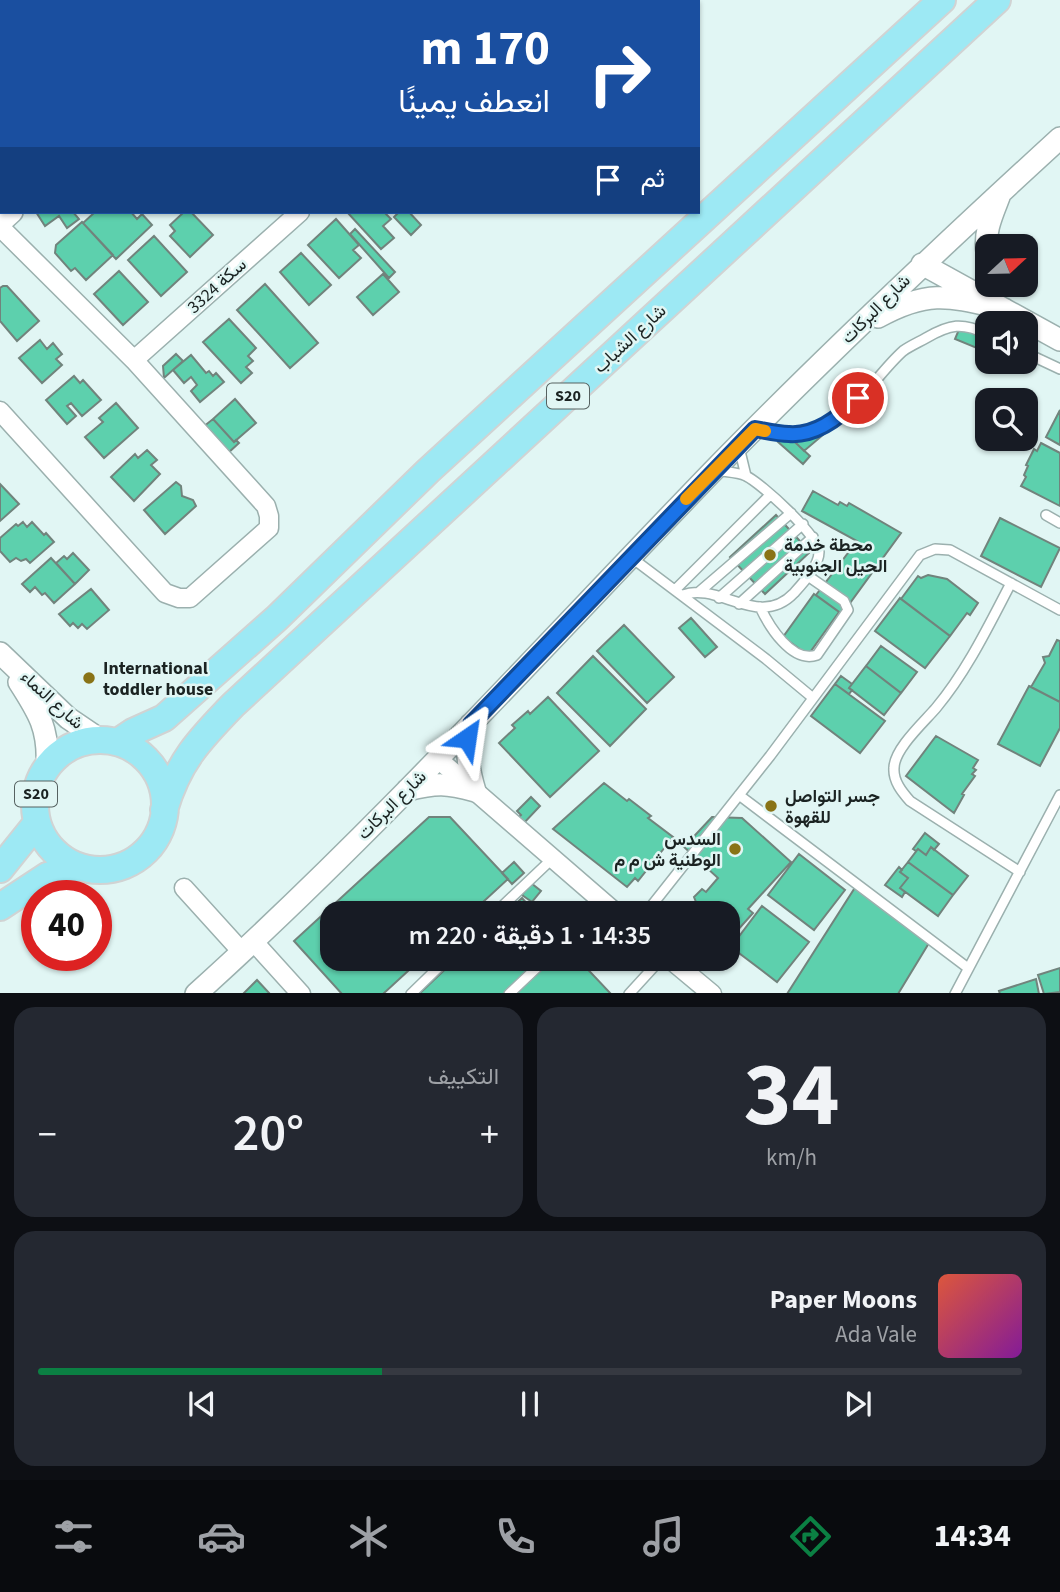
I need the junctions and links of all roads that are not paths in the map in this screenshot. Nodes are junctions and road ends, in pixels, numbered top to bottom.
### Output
1 (942, 0) edge
2 (997, 0) edge
3 (1060, 138) edge
4 (1001, 192) junction
5 (298, 214) edge
6 (0, 225) edge
7 (988, 234) edge
8 (922, 264) junction
9 (999, 298) edge
10 (1003, 309) junction
11 (975, 328) edge
12 (855, 330) junction
13 (1060, 340) edge
14 (1038, 358) edge
15 (134, 360) junction
16 (1060, 369) edge
17 (0, 411) edge
18 (755, 429) junction
19 (738, 446) junction
20 (714, 470) junction
21 (746, 476) junction
22 (770, 495) junction
23 (791, 513) junction
24 (1046, 515) dead end
25 (1060, 523) edge
26 (803, 524) junction
27 (813, 537) junction
28 (631, 557) junction
29 (808, 576) junction
30 (1011, 583) junction
31 (699, 592) junction
32 (679, 593) junction
33 (719, 598) junction
34 (739, 604) junction
35 (760, 607) junction
36 (1060, 610) edge
37 (3, 656) edge
38 (813, 698) junction
39 (471, 724) junction
40 (109, 741) junction
41 (438, 759) junction
42 (47, 766) junction
43 (407, 790) junction
44 (475, 791) junction
45 (739, 795) junction
46 (1060, 796) edge
47 (164, 810) junction
48 (37, 823) junction
49 (552, 858) junction
50 (79, 867) junction
51 (0, 869) edge
52 (1020, 872) junction
53 (184, 888) dead end
54 (507, 901) edge
55 (597, 901) edge
56 (655, 901) edge
57 (0, 908) edge
58 (248, 947) junction
59 (968, 968) junction
60 (434, 971) edge
61 (533, 971) edge
62 (650, 971) edge
63 (683, 971) edge
64 (705, 991) edge
65 (196, 993) edge
66 (301, 993) edge
67 (411, 993) edge
68 (509, 993) edge
69 (629, 993) edge
70 (955, 993) edge

1 - 40 main road, S20
2 - 47 main road, شارع الشباب / S20
3 - 4 street, شارع البركات
4 - 7 street
4 - 8 street, شارع البركات
5 - 15 street, سكة 3324
6 - 15 street
8 - 10 street
8 - 12 street, شارع البركات
9 - 10 street
10 - 12 street
10 - 13 street
11 - 18 lane
12 - 18 street, شارع البركات
14 - 16 lane
15 - 17 street
18 - 19 street, شارع البركات
19 - 20 street, شارع البركات
19 - 21 lane
20 - 21 lane
20 - 28 street, شارع البركات
21 - 22 lane
22 - 23 lane
22 - 32 lane
23 - 26 lane
23 - 31 lane
24 - 25 lane
26 - 27 lane
26 - 33 lane
27 - 29 lane
27 - 34 lane
28 - 32 lane
28 - 39 street, شارع البركات
29 - 35 lane
29 - 35 lane
30 - 36 lane
30 - 38 lane
30 - 52 lane
31 - 32 lane
31 - 33 lane
32 - 38 lane
33 - 34 lane
34 - 35 lane
37 - 40 street, شارع النماء
37 - 42 street, شارع النماء
38 - 45 lane
39 - 41 street, شارع البركات
39 - 44 street
40 - 42 main road, S20
40 - 47 main road
41 - 43 street, شارع البركات
41 - 44 street
42 - 48 main road, S20
43 - 44 street
43 - 58 street, شارع البركات
44 - 49 street
45 - 56 lane
45 - 59 lane
46 - 52 lane
47 - 50 main road, S20
48 - 50 main road, S20
48 - 51 main road, S20
49 - 54 lane
49 - 55 street
50 - 57 main road, S20
52 - 59 lane
53 - 58 street
58 - 65 street, شارع البركات
58 - 66 street
59 - 70 lane
60 - 67 lane
61 - 68 lane
62 - 69 lane
63 - 64 street

